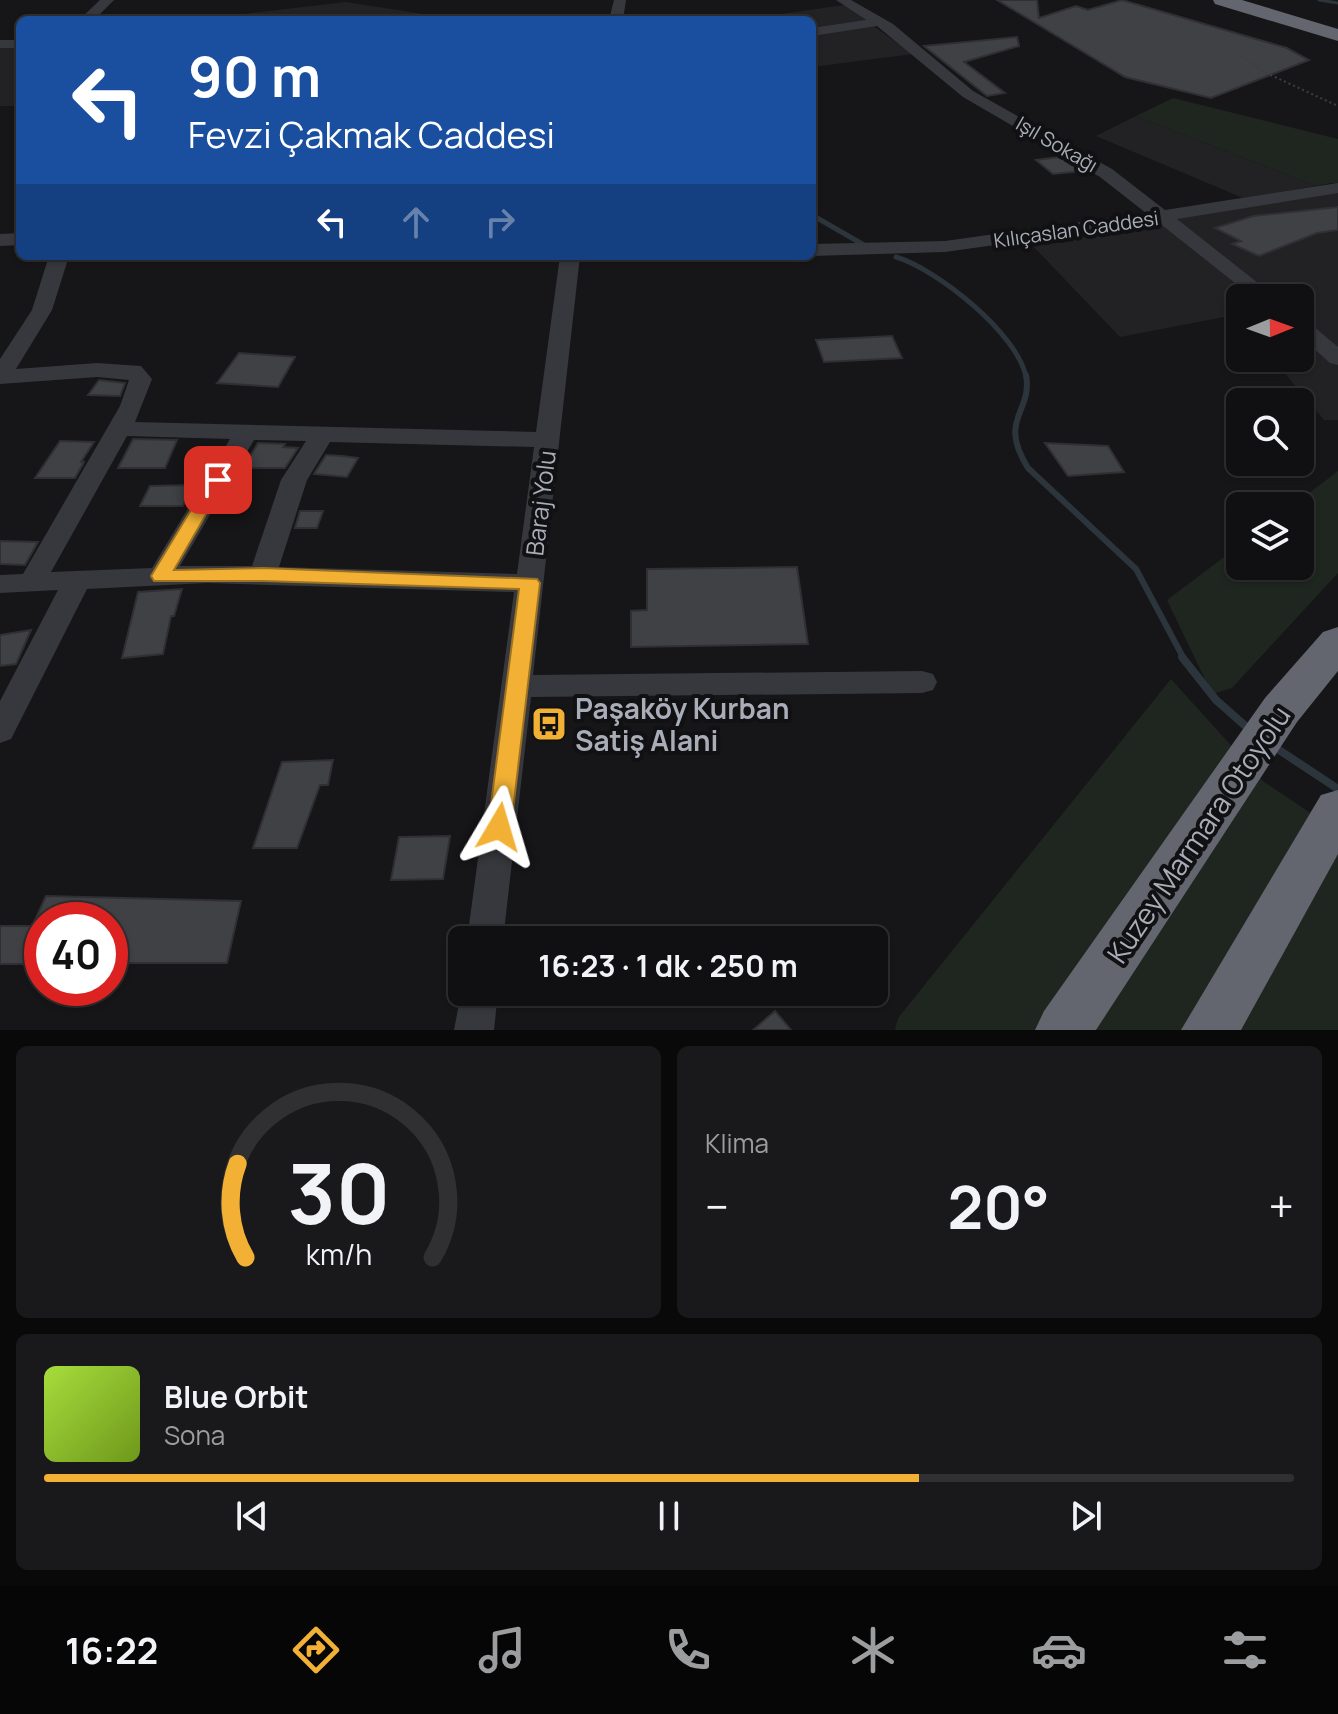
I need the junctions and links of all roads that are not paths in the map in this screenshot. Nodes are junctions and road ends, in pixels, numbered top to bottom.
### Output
1 (108, 0) edge
2 (842, 0) edge
3 (1222, 0) edge
4 (1229, 0) edge
5 (1256, 0) edge
6 (1268, 0) edge
7 (90, 16) edge
8 (1338, 19) edge
9 (880, 22) junction
10 (816, 31) edge
11 (1338, 32) edge
12 (1338, 188) edge
13 (1167, 217) junction
14 (816, 250) edge
15 (58, 260) edge
16 (570, 260) edge
17 (1250, 284) edge
18 (1314, 337) edge
19 (1338, 358) edge
20 (0, 376) edge
21 (118, 429) junction
22 (246, 433) junction
23 (322, 435) junction
24 (548, 440) junction
25 (263, 574) junction
26 (161, 576) junction
27 (77, 581) junction
28 (32, 582) junction
29 (530, 583) junction
30 (0, 584) edge
31 (1338, 642) edge
32 (922, 682) dead end
33 (517, 686) junction
34 (0, 731) edge
35 (1338, 809) edge
36 (487, 926) edge
37 (477, 1006) edge
38 (474, 1030) edge
39 (1064, 1030) edge
40 (1210, 1030) edge

1 - 7 street
2 - 9 street, Işıl Sokağı
3 - 11 highway
4 - 11 highway
5 - 8 highway
6 - 8 highway
9 - 10 street
9 - 13 street, Işıl Sokağı
12 - 13 street, Kılıçaslan Caddesi
13 - 14 street, Kılıçaslan Caddesi
13 - 17 street, Işıl Sokağı
15 - 20 street
16 - 24 street, Baraj Yolu
18 - 19 street
20 - 21 street
21 - 22 street
21 - 28 street
22 - 23 street
22 - 26 street
23 - 24 street
23 - 25 street
24 - 29 street, Baraj Yolu
25 - 26 street
25 - 29 street
26 - 27 street
27 - 28 street
27 - 34 street
28 - 30 street
29 - 33 street, Baraj Yolu
31 - 39 highway, Kuzey Marmara Otoyolu
32 - 33 street
33 - 36 street, Baraj Yolu
35 - 40 highway
37 - 38 street

